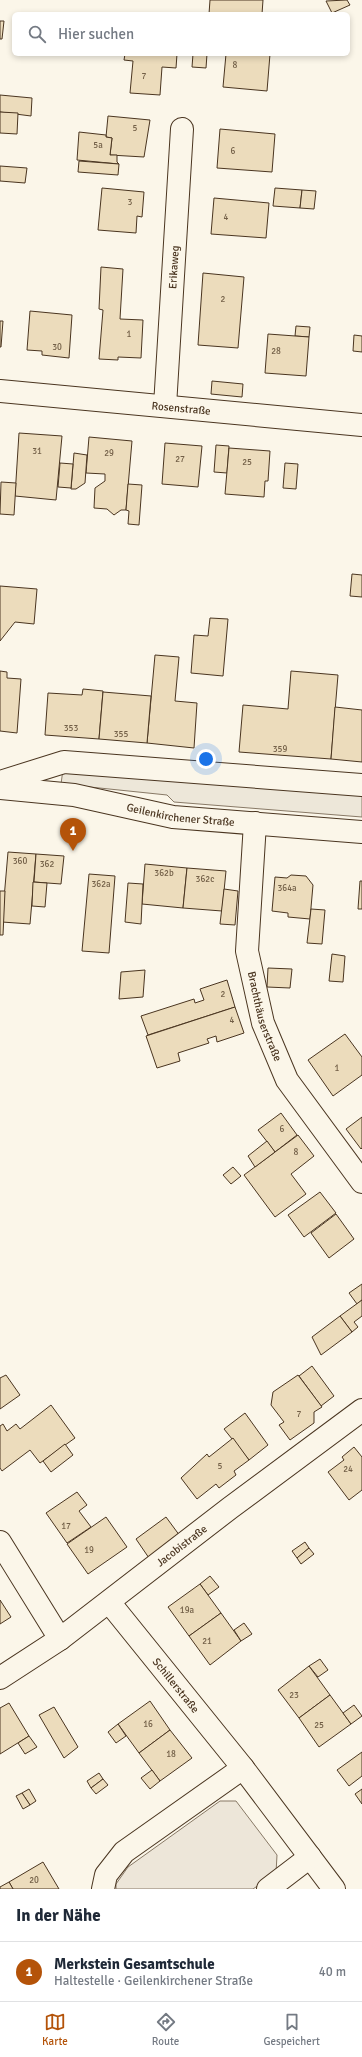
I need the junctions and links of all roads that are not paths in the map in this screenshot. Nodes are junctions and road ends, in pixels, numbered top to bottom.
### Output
1 (182, 128) dead end
2 (0, 390) edge
3 (165, 406) junction
4 (362, 425) edge
5 (0, 782) edge
6 (362, 785) edge
7 (0, 788) edge
8 (255, 824) junction
9 (362, 832) edge
10 (362, 1182) edge
11 (362, 1410) edge
12 (0, 1542) edge
13 (109, 1602) junction
14 (60, 1639) junction
15 (0, 1678) edge
16 (243, 1768) junction
17 (310, 1857) junction
18 (103, 1889) edge
19 (268, 1889) edge
20 (334, 1889) edge

1 - 3 street, Erikaweg
2 - 3 street, Rosenstraße
3 - 4 street, Rosenstraße
5 - 6 street
7 - 8 street, Geilenkirchener Straße
8 - 9 street, Geilenkirchener Straße
8 - 10 street, Brachthäuserstraße
11 - 13 street, Jacobistraße
12 - 14 street
13 - 14 street, Jacobistraße
13 - 16 street, Schillerstraße
14 - 15 street, Jacobistraße
16 - 17 street, Schillerstraße
16 - 18 street
17 - 19 street
17 - 20 street, Schillerstraße

